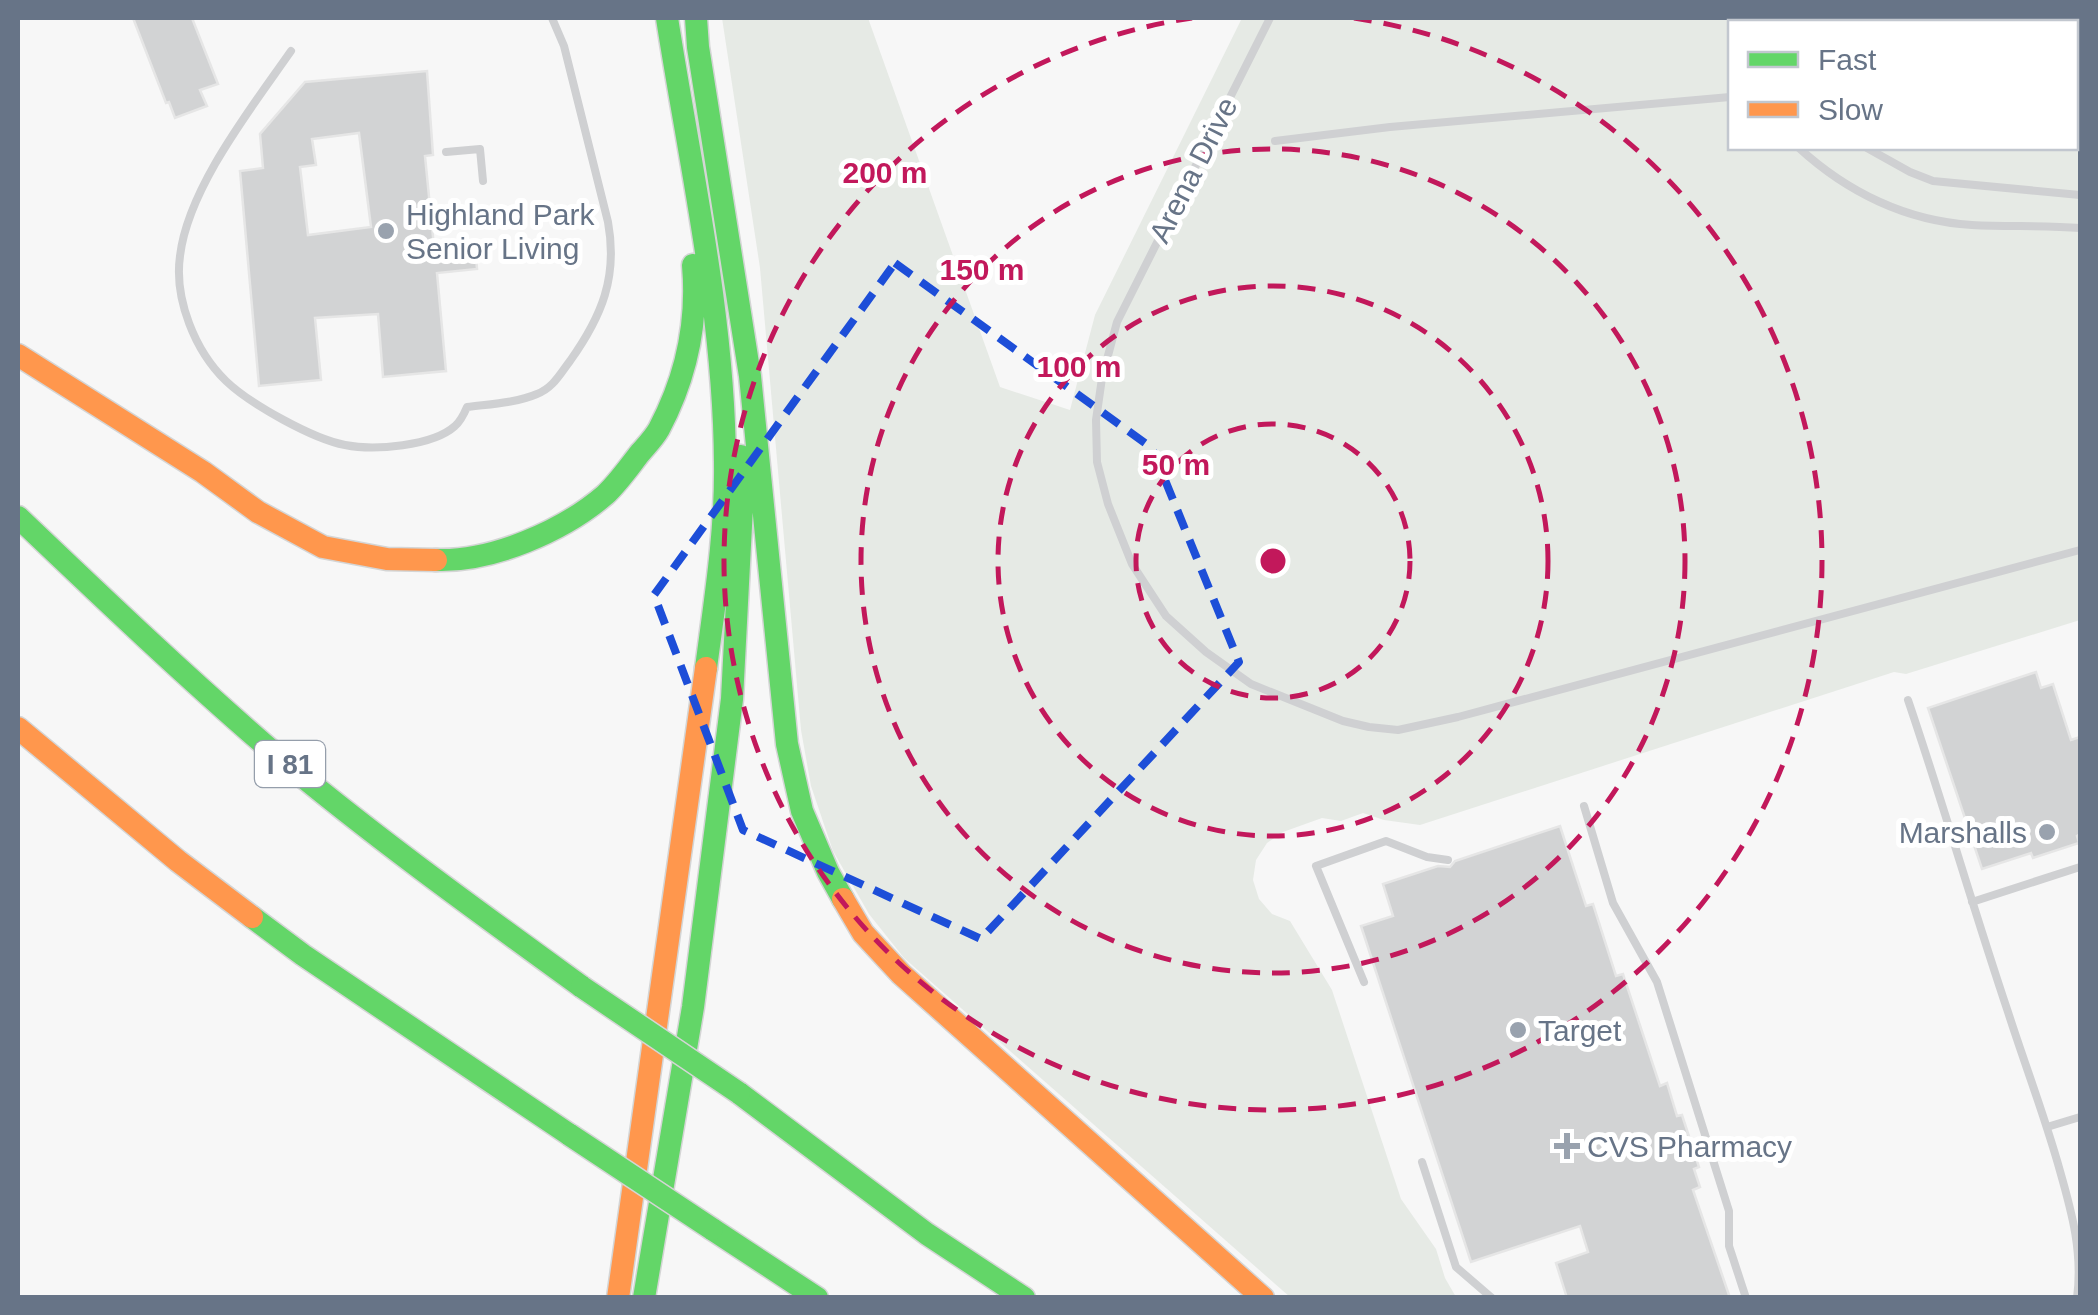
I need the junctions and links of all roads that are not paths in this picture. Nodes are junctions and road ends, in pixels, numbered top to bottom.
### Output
1 (552, 18) edge
2 (667, 18) edge
3 (696, 18) edge
4 (1270, 18) edge
5 (292, 52) dead end
6 (704, 85) junction
7 (677, 89) junction
8 (1728, 97) edge
9 (1276, 141) dead end
10 (1802, 150) edge
11 (1871, 150) edge
12 (446, 152) dead end
13 (483, 181) dead end
14 (2080, 195) edge
15 (2080, 228) edge
16 (18, 355) edge
17 (18, 517) edge
18 (2080, 550) edge
19 (1908, 700) dead end
20 (18, 728) edge
21 (1584, 806) dead end
22 (1448, 860) dead end
23 (2080, 867) edge
24 (1972, 902) junction
25 (1364, 982) dead end
26 (2080, 1117) edge
27 (2048, 1127) junction
28 (1422, 1162) dead end
29 (717, 1233) junction
30 (618, 1298) edge
31 (644, 1298) edge
32 (795, 1298) edge
33 (817, 1298) edge
34 (1024, 1298) edge
35 (1263, 1298) edge
36 (1492, 1298) edge
37 (1746, 1298) edge
38 (2078, 1298) edge

1 - 5 lane
2 - 7 highway
3 - 6 highway
4 - 18 lane, Arena Drive
6 - 31 highway
6 - 35 highway
7 - 16 highway
7 - 30 highway
8 - 9 lane
10 - 15 lane
11 - 14 lane
12 - 13 lane
17 - 34 highway, I 81, bridge
19 - 24 lane
20 - 29 highway, bridge
21 - 37 lane
22 - 25 lane
23 - 24 lane
24 - 27 lane
26 - 27 lane
27 - 38 lane
28 - 36 lane
29 - 32 highway
29 - 33 highway

